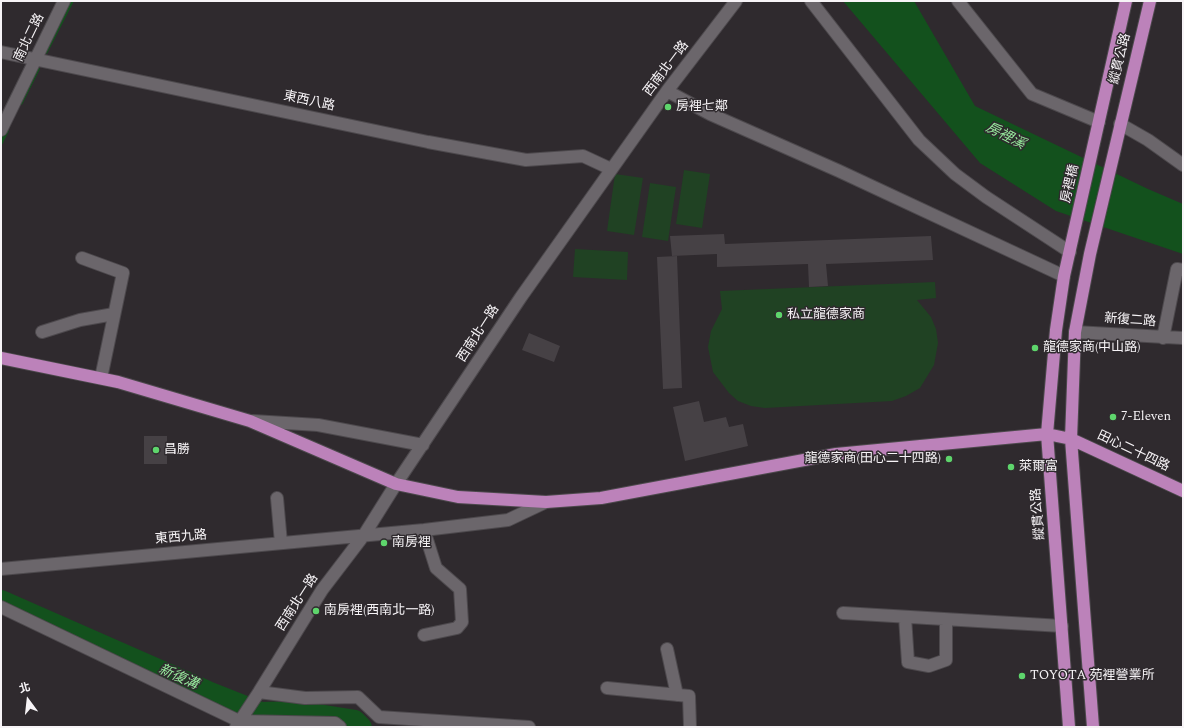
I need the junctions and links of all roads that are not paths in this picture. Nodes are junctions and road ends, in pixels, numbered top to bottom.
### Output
1 (64, 1) edge
2 (736, 1) edge
3 (811, 1) edge
4 (958, 1) edge
5 (1126, 1) edge
6 (1150, 1) edge
7 (1, 52) edge
8 (35, 59) junction
9 (668, 91) junction
10 (1099, 122) junction
11 (1120, 124) junction
12 (1, 130) edge
13 (1183, 165) edge
14 (611, 169) junction
15 (1070, 252) junction
16 (82, 258) dead end
17 (1183, 270) edge
18 (1064, 276) junction
19 (114, 314) junction
20 (42, 332) dead end
21 (1075, 332) junction
22 (1163, 338) junction
23 (1183, 338) edge
24 (1, 358) edge
25 (101, 378) junction
26 (250, 421) junction
27 (1046, 434) junction
28 (1071, 439) junction
29 (423, 445) junction
30 (396, 484) junction
31 (1183, 491) edge
32 (276, 498) dead end
33 (546, 502) junction
34 (424, 530) junction
35 (364, 535) junction
36 (281, 543) junction
37 (1, 569) edge
38 (1, 607) edge
39 (843, 613) dead end
40 (905, 617) junction
41 (946, 620) junction
42 (1062, 626) junction
43 (424, 635) dead end
44 (667, 649) dead end
45 (607, 688) dead end
46 (259, 692) junction
47 (677, 695) junction
48 (238, 724) edge
49 (496, 725) edge
50 (340, 727) edge
51 (529, 727) edge
52 (690, 727) edge
53 (1069, 727) edge
54 (1093, 727) edge

1 - 8 street, 南北二路
2 - 9 street, 西南北一路
3 - 15 street
4 - 10 street
5 - 10 main road, 縱貫公路
6 - 11 main road, 縱貫公路
7 - 8 street, 東西八路
8 - 12 street, 南北二路
8 - 14 street, 東西八路
9 - 14 street, 西南北一路
9 - 18 street
10 - 15 main road, 房裡橋
11 - 13 street
11 - 21 main road
14 - 29 street, 西南北一路
15 - 18 main road, 縱貫公路
16 - 19 street
17 - 22 street
18 - 27 main road, 縱貫公路
19 - 20 street
19 - 25 street
21 - 22 street, 新復二路
21 - 28 main road
22 - 23 street, 新復二路
24 - 25 main road, 田心二十四路
25 - 26 main road, 田心二十四路
26 - 29 street
26 - 30 main road, 田心二十四路
27 - 28 main road, 田心二十四路
27 - 33 main road, 田心二十四路
27 - 42 main road, 縱貫公路
28 - 31 main road, 田心二十四路
28 - 54 main road
29 - 30 street, 西南北一路
30 - 33 main road, 田心二十四路
30 - 35 street, 西南北一路
32 - 36 street
33 - 34 street, 東西九路
34 - 35 street, 東西九路
34 - 43 street
35 - 36 street, 東西九路
35 - 46 street, 西南北一路
36 - 37 street, 東西九路
38 - 48 street
39 - 40 street
40 - 41 street
40 - 41 street
41 - 42 street
42 - 53 main road, 縱貫公路
44 - 47 street
45 - 47 street
46 - 48 street, 西南北一路
46 - 49 street
47 - 52 street
48 - 50 street
49 - 51 street

